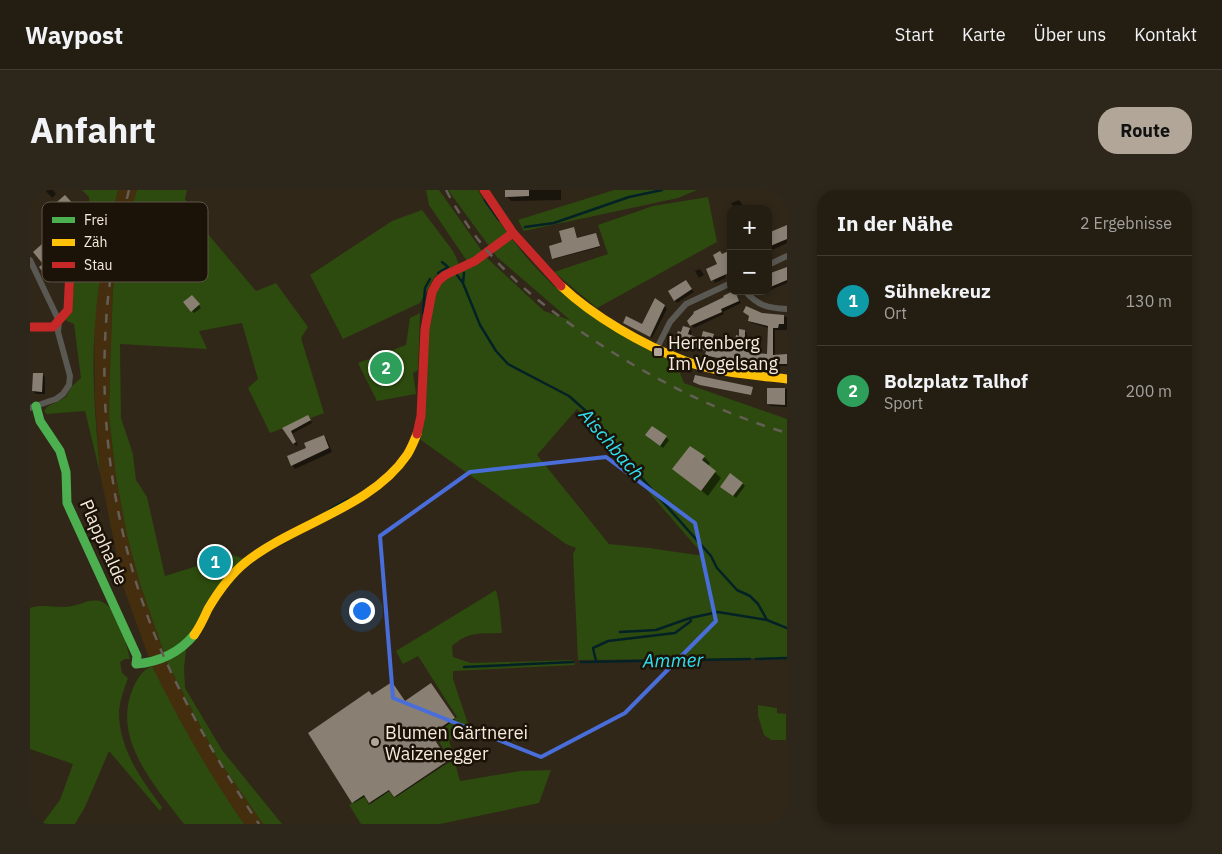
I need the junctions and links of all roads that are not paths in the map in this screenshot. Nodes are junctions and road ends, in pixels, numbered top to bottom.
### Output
1 (484, 190) edge
2 (513, 233) junction
3 (787, 256) edge
4 (30, 260) edge
5 (772, 263) edge
6 (69, 282) edge
7 (727, 285) edge
8 (749, 295) edge
9 (787, 309) edge
10 (59, 321) junction
11 (30, 327) edge
12 (657, 348) junction
13 (787, 379) edge
14 (33, 407) edge

1 - 2 street
2 - 12 street
2 - 14 street, Plapphalde
3 - 5 street
4 - 10 street, Plapphalde
6 - 10 street, Plapphalde
7 - 12 street
8 - 9 street
10 - 11 street
10 - 14 street, Plapphalde
12 - 13 street

